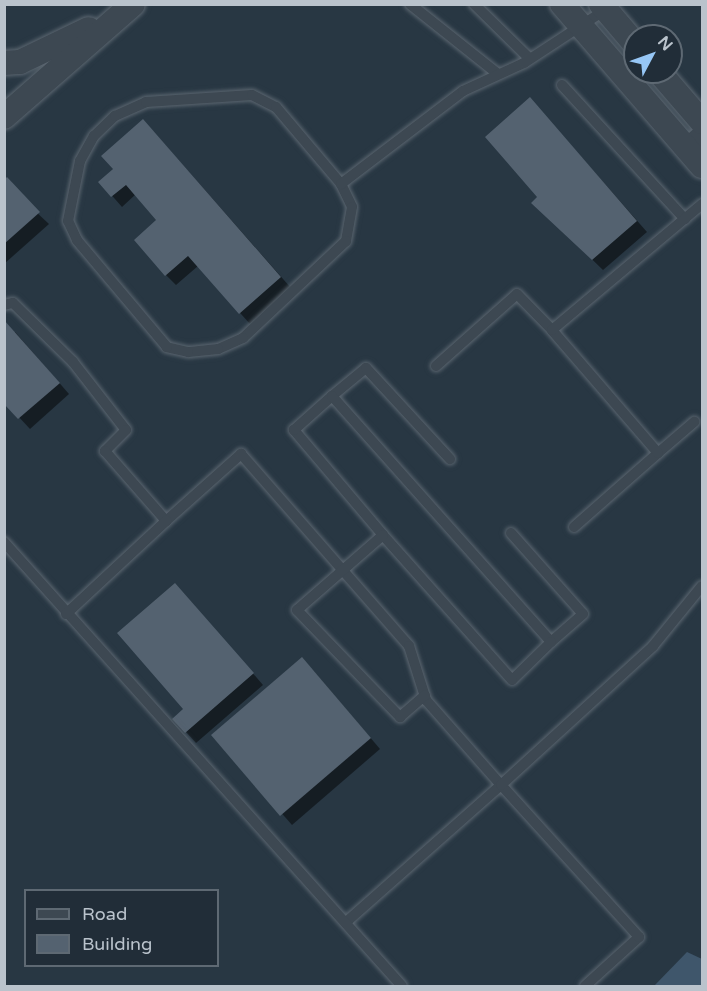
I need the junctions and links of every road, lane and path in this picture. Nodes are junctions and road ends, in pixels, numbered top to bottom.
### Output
1 (126, 4) edge
2 (133, 4) edge
3 (410, 4) edge
4 (474, 4) edge
5 (562, 4) edge
6 (603, 7) edge
7 (584, 29) junction
8 (623, 30) edge
9 (530, 59) junction
10 (4, 63) edge
11 (498, 74) junction
12 (669, 84) edge
13 (562, 86) dead end
14 (9, 105) edge
15 (702, 122) edge
16 (697, 150) edge
17 (340, 184) junction
18 (702, 204) edge
19 (685, 219) junction
20 (4, 305) edge
21 (552, 330) junction
22 (436, 366) dead end
23 (332, 396) junction
24 (694, 422) dead end
25 (658, 453) junction
26 (450, 459) dead end
27 (166, 521) junction
28 (574, 527) dead end
29 (511, 533) dead end
30 (383, 535) junction
31 (4, 542) edge
32 (345, 569) junction
33 (702, 586) edge
34 (66, 614) junction
35 (551, 642) junction
36 (425, 695) junction
37 (501, 785) junction
38 (346, 922) junction
39 (402, 987) edge
40 (585, 987) edge

1 - 10 street
2 - 14 street
3 - 11 lane
4 - 9 lane
5 - 7 street
6 - 7 lane
6 - 8 street
7 - 9 lane
7 - 16 street
9 - 11 lane
11 - 17 lane
12 - 15 street
13 - 19 lane
17 - 17 lane
18 - 19 lane
19 - 21 lane
20 - 27 lane
21 - 22 lane
21 - 25 lane
23 - 26 lane
23 - 30 lane
23 - 35 lane
24 - 25 lane
25 - 28 lane
27 - 32 lane
27 - 34 lane
29 - 35 lane
30 - 32 lane
30 - 35 lane
31 - 34 lane
32 - 36 lane
32 - 36 lane
33 - 37 lane
34 - 38 lane
36 - 37 lane
37 - 38 lane
37 - 40 lane
38 - 39 lane

